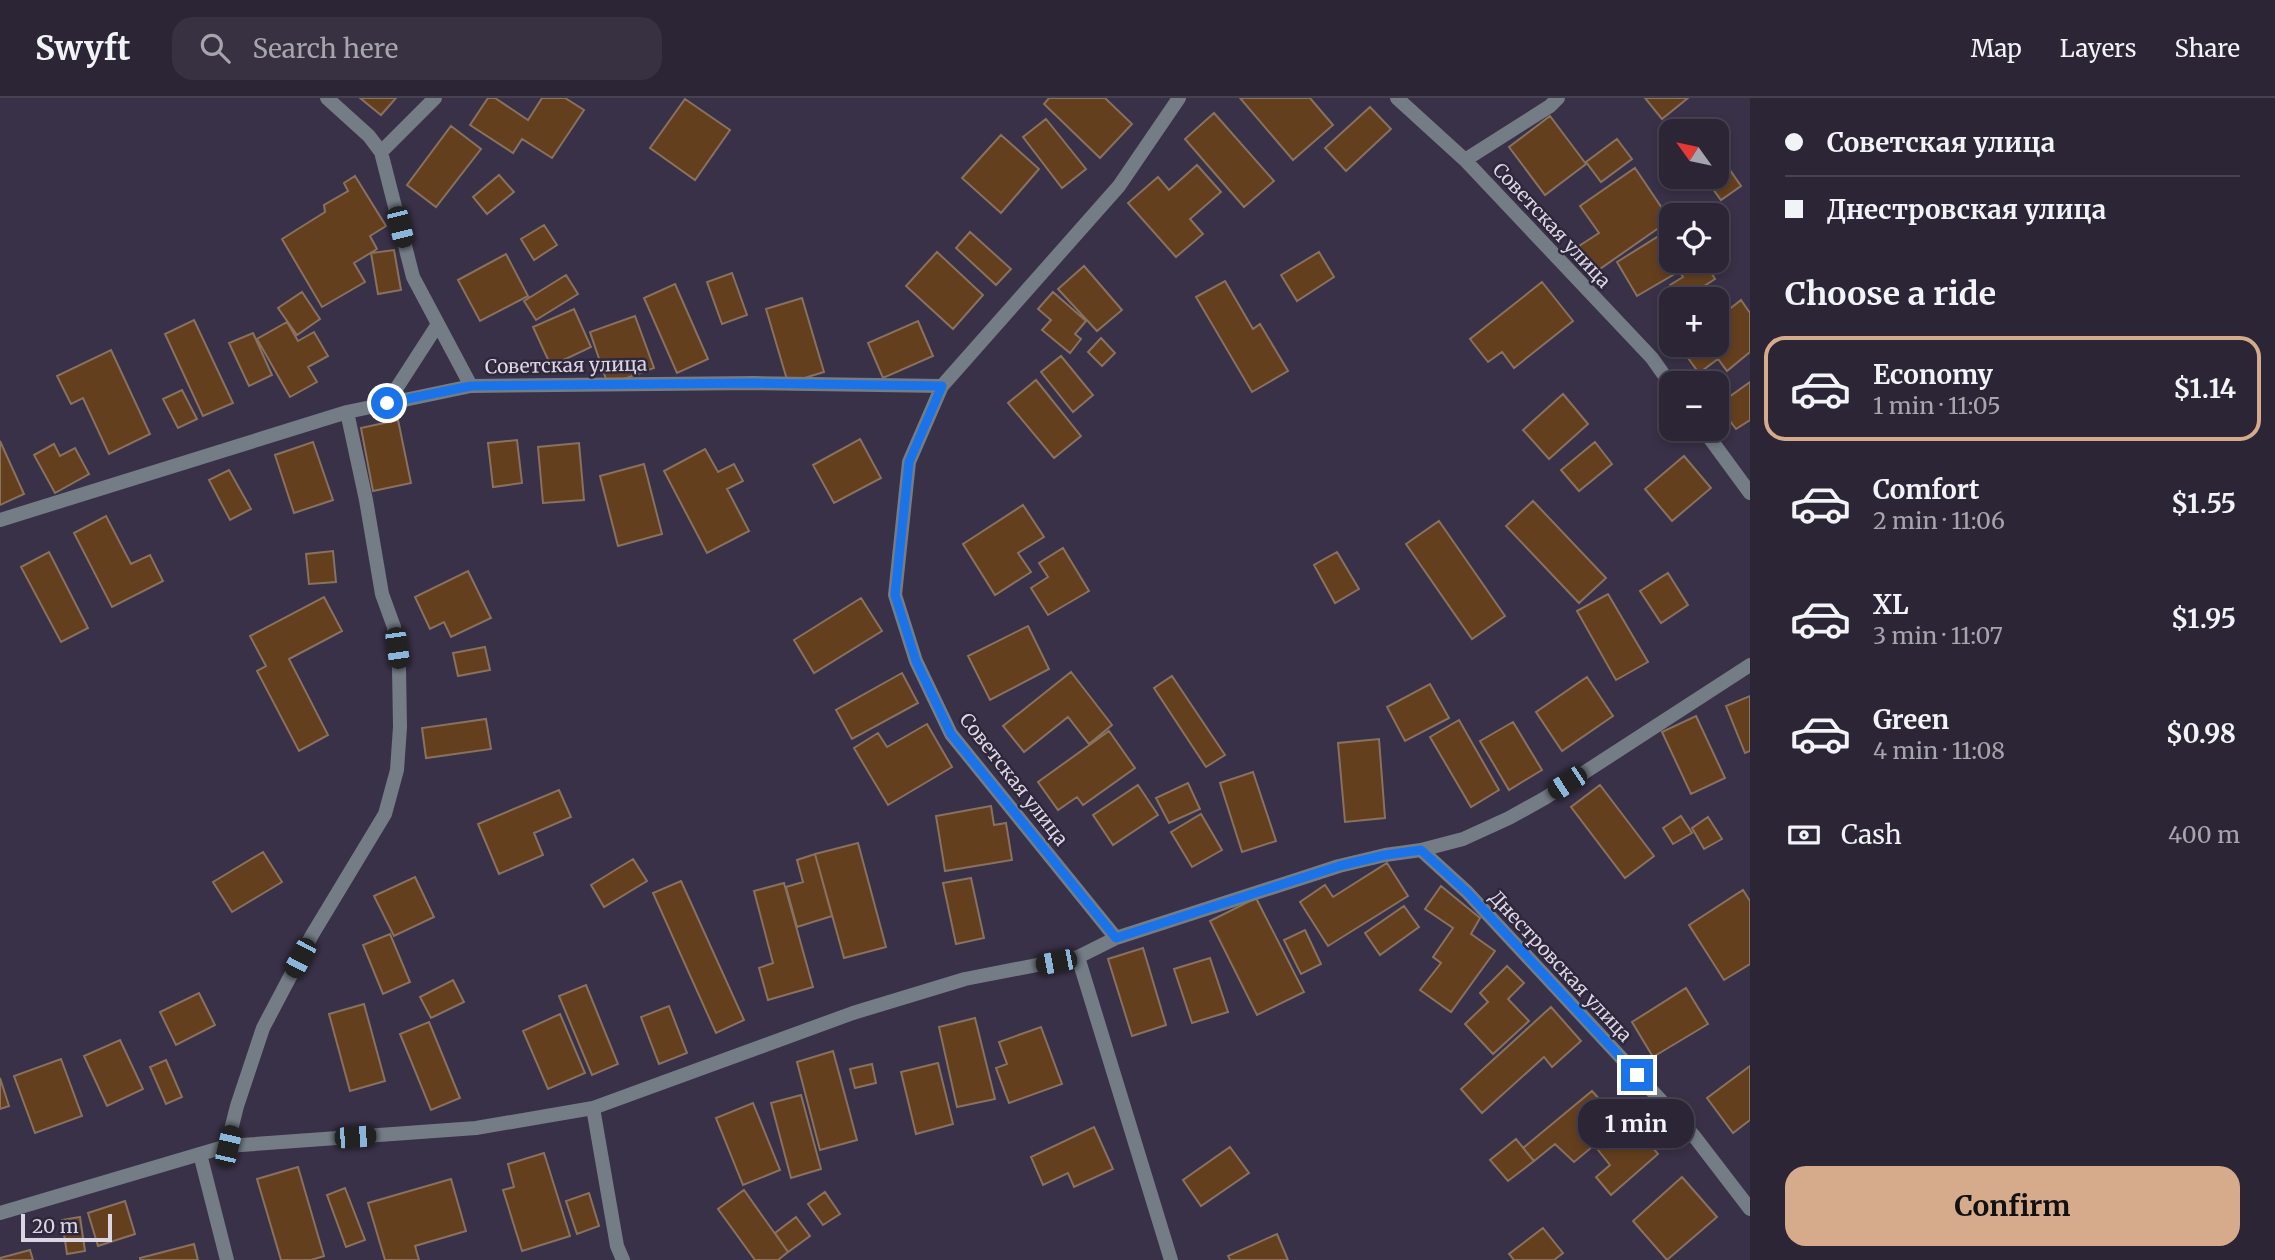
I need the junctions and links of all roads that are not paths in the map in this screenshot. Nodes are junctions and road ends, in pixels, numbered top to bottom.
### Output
1 (327, 98) edge
2 (435, 98) edge
3 (1179, 98) edge
4 (1397, 98) edge
5 (1558, 98) edge
6 (381, 152) junction
7 (1465, 160) junction
8 (438, 324) junction
9 (1661, 371) edge
10 (471, 386) junction
11 (942, 386) junction
12 (387, 403) junction
13 (347, 412) junction
14 (1712, 441) edge
15 (1750, 493) edge
16 (0, 520) edge
17 (1750, 665) edge
18 (1421, 850) junction
19 (1116, 938) junction
20 (1078, 957) junction
21 (593, 1108) junction
22 (228, 1146) junction
23 (200, 1154) junction
24 (1750, 1209) edge
25 (0, 1213) edge
26 (227, 1260) edge
27 (623, 1260) edge
28 (1171, 1260) edge

1 - 6 street
2 - 6 street
3 - 11 street, Советская улица
4 - 7 street, Советская улица
5 - 7 street
6 - 8 street
7 - 9 street, Советская улица
8 - 10 street
8 - 12 street
10 - 11 street, Советская улица
10 - 12 street, Советская улица
11 - 19 street, Советская улица
12 - 13 street, Советская улица
13 - 16 street, Советская улица
13 - 22 street
14 - 15 street
17 - 18 street
18 - 19 street
18 - 24 street, Днестровская улица
19 - 20 street
20 - 21 street
20 - 28 street
21 - 22 street
21 - 27 street
22 - 23 street
23 - 25 street
23 - 26 street

